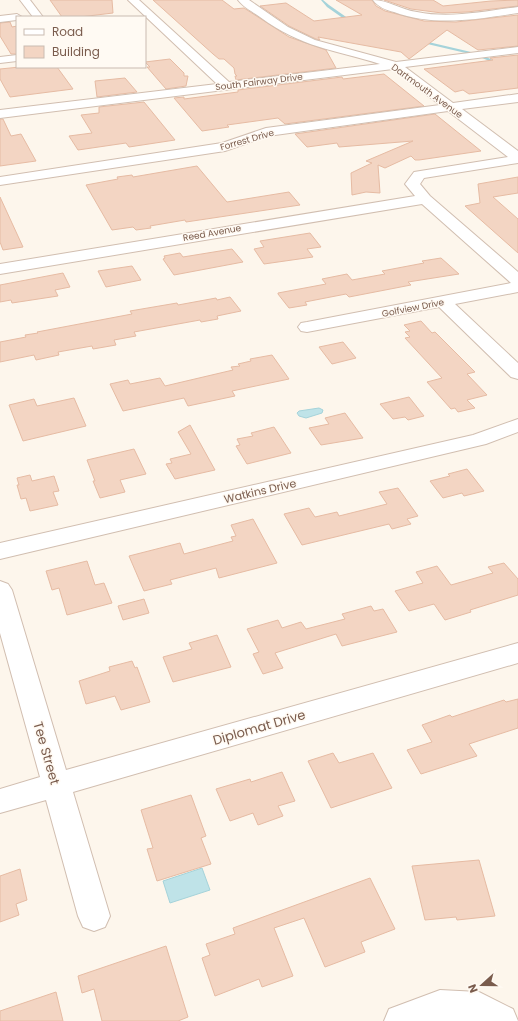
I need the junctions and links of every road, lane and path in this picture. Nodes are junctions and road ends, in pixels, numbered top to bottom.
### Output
1 (26, 0) edge
2 (132, 0) edge
3 (243, 0) edge
4 (378, 0) edge
5 (518, 10) edge
6 (37, 16) edge
7 (146, 16) edge
8 (16, 17) edge
9 (0, 19) edge
10 (150, 21) edge
11 (518, 50) edge
12 (16, 58) edge
13 (0, 60) edge
14 (395, 65) junction
15 (226, 86) junction
16 (518, 98) edge
17 (450, 107) junction
18 (0, 114) edge
19 (518, 158) edge
20 (0, 181) edge
21 (424, 199) junction
22 (0, 269) edge
23 (518, 281) edge
24 (518, 287) edge
25 (443, 302) junction
26 (307, 327) dead end
27 (518, 374) edge
28 (518, 425) edge
29 (0, 551) edge
30 (0, 590) edge
31 (518, 653) edge
32 (56, 785) junction
33 (0, 801) edge
34 (94, 916) dead end
35 (401, 1021) edge
36 (501, 1021) edge

1 - 6 street
2 - 7 street
3 - 14 street, Dartmouth Avenue
4 - 5 street
8 - 9 street
10 - 15 street
11 - 14 street, South Fairway Drive
12 - 13 street
14 - 15 street, South Fairway Drive
14 - 17 street, Dartmouth Avenue
15 - 18 street, South Fairway Drive
16 - 17 street, Forrest Drive
17 - 19 street, Dartmouth Avenue
17 - 20 street, Forrest Drive
19 - 21 street, Dartmouth Avenue
21 - 22 street, Reed Avenue
21 - 23 street, Dartmouth Avenue
24 - 25 street, Golfview Drive
25 - 26 street, Golfview Drive
25 - 27 street
28 - 29 street, Watkins Drive
30 - 32 street, Tee Street
31 - 32 street, Diplomat Drive
32 - 33 street, Diplomat Drive
32 - 34 street, Tee Street
35 - 36 street

